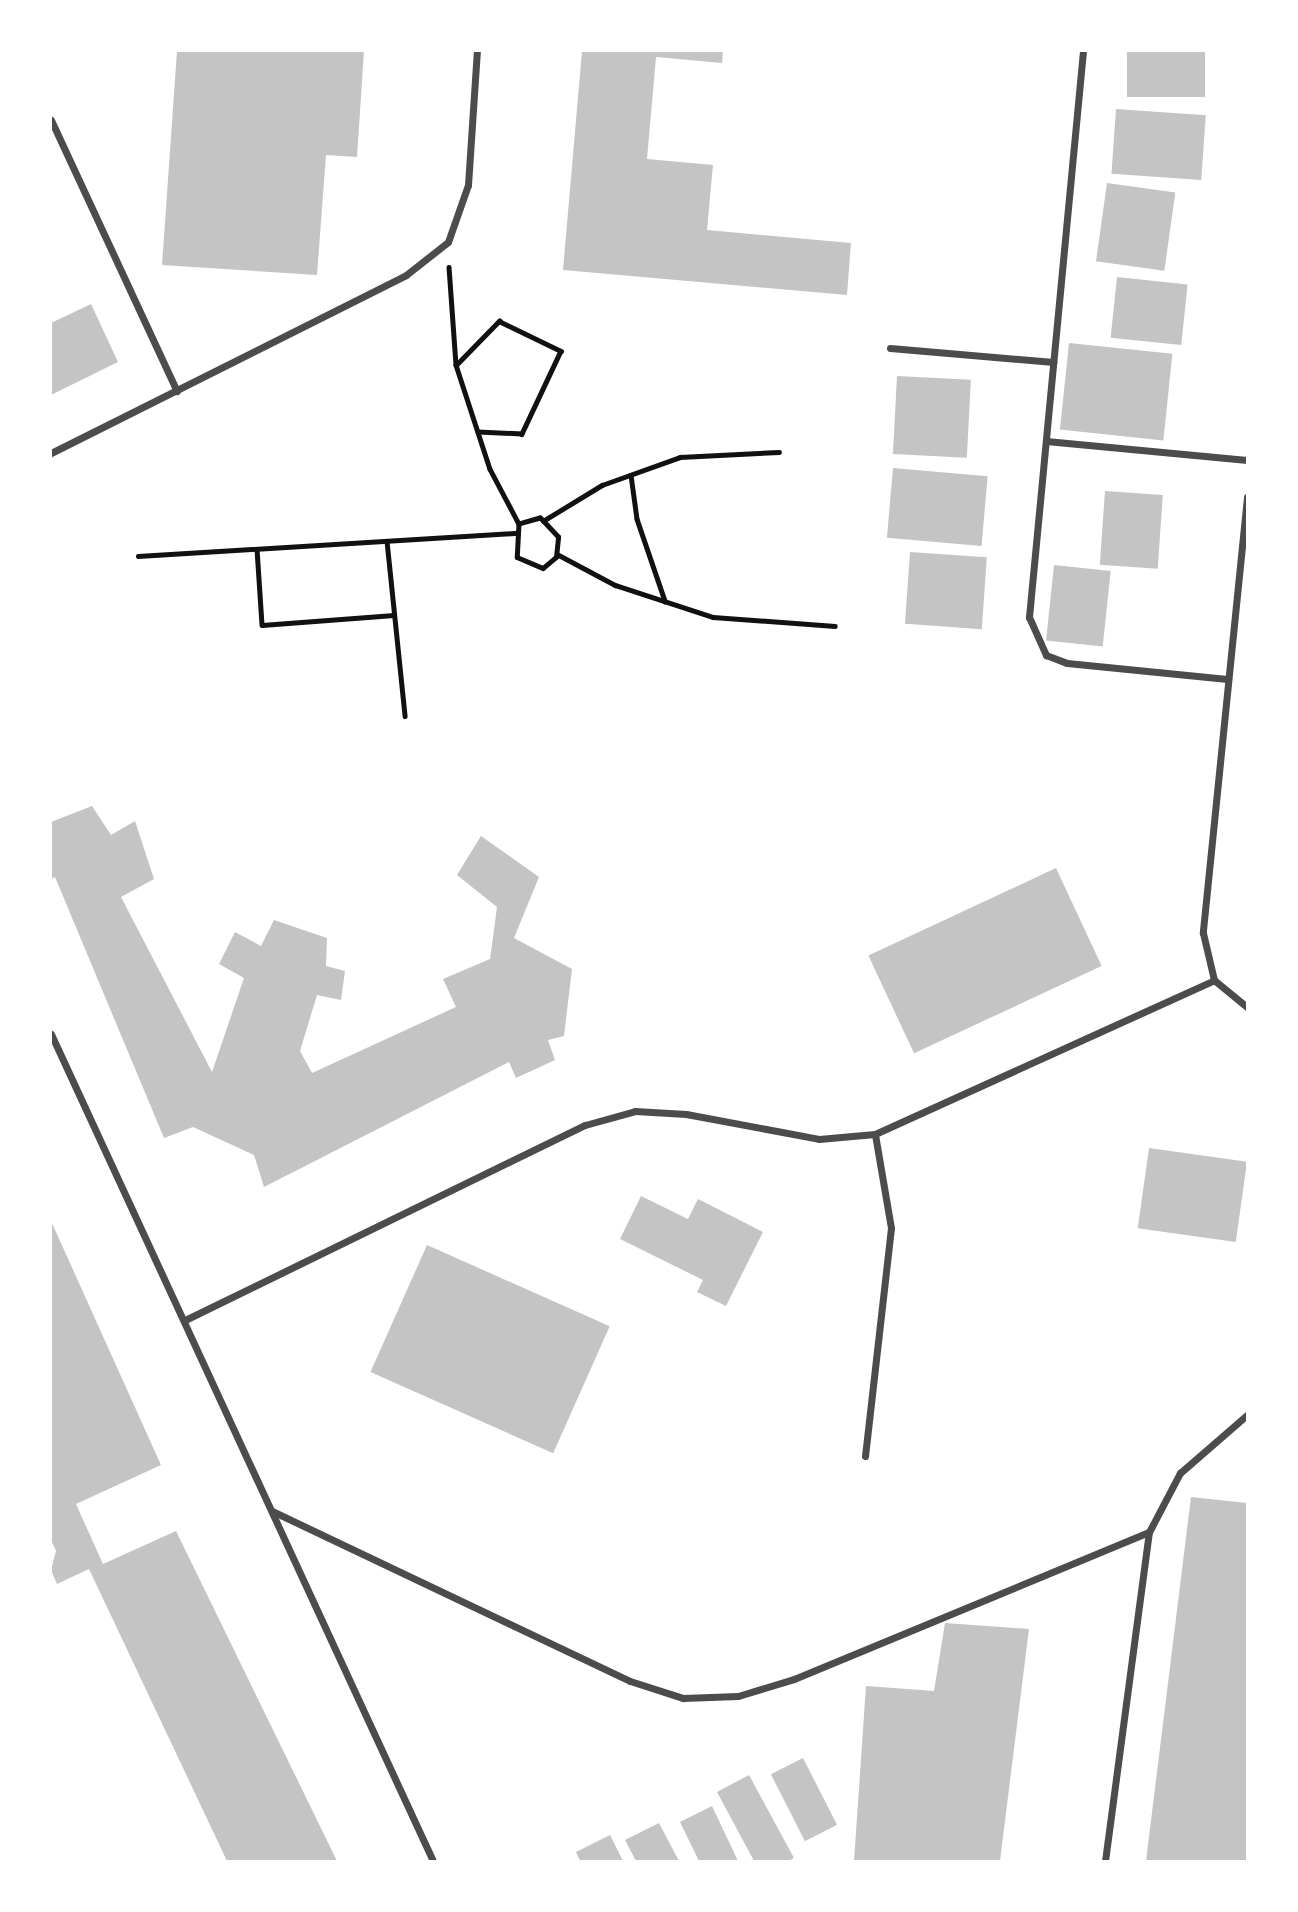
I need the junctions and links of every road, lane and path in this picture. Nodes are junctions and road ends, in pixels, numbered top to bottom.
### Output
1 (477, 51) edge
2 (1083, 51) edge
3 (51, 120) edge
4 (448, 242) junction
5 (890, 348) dead end
6 (1053, 362) junction
7 (456, 365) junction
8 (177, 391) junction
9 (478, 432) junction
10 (1045, 441) junction
11 (779, 452) dead end
12 (51, 453) edge
13 (1247, 460) edge
14 (631, 475) junction
15 (1247, 497) edge
16 (543, 521) junction
17 (519, 524) junction
18 (517, 533) junction
19 (387, 541) junction
20 (257, 549) junction
21 (557, 554) junction
22 (138, 556) dead end
23 (665, 601) junction
24 (394, 615) junction
25 (835, 625) dead end
26 (1227, 679) junction
27 (405, 716) dead end
28 (1214, 980) junction
29 (1247, 1007) edge
30 (51, 1034) edge
31 (875, 1134) junction
32 (185, 1320) junction
33 (1247, 1415) edge
34 (865, 1456) dead end
35 (272, 1511) junction
36 (1149, 1532) junction
37 (433, 1861) edge
38 (1105, 1861) edge

1 - 4 street
2 - 6 street
3 - 8 street
4 - 7 path
4 - 8 street
5 - 6 street
6 - 10 street
7 - 9 path
7 - 9 path
8 - 12 street
9 - 17 path
10 - 13 street
10 - 26 street
11 - 14 path
14 - 16 path
14 - 23 path
15 - 26 street
16 - 17 path
16 - 21 path
17 - 18 path
18 - 19 path
18 - 21 path
19 - 20 path
19 - 24 path
20 - 22 path
20 - 24 path
21 - 23 path
23 - 25 path
24 - 27 path
26 - 28 street
28 - 29 street
28 - 31 street
30 - 32 street
31 - 32 street
31 - 34 street
32 - 35 street
33 - 36 street
35 - 36 street
35 - 37 street
36 - 38 street

